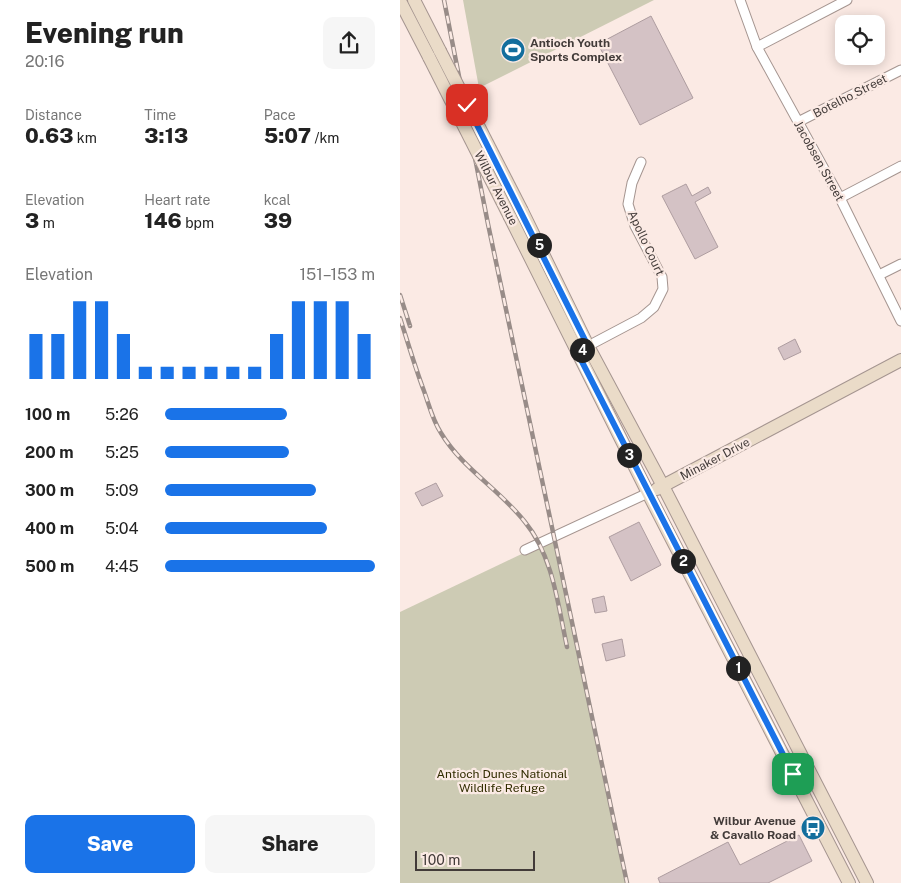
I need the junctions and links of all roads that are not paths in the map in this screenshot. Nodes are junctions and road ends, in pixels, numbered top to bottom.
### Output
1 (414, 0) edge
2 (740, 0) edge
3 (848, 0) edge
4 (400, 1) edge
5 (757, 47) junction
6 (435, 54) junction
7 (901, 70) edge
8 (798, 122) junction
9 (641, 162) dead end
10 (901, 166) edge
11 (840, 198) junction
12 (901, 264) edge
13 (879, 275) junction
14 (901, 321) edge
15 (583, 349) junction
16 (901, 360) edge
17 (663, 486) junction
18 (648, 493) junction
19 (525, 550) dead end
20 (752, 696) junction
21 (784, 724) junction
22 (849, 883) edge
23 (867, 883) edge

1 - 6 main road, Wilbur Avenue
2 - 5 street, Jacobsen Street
3 - 5 street
4 - 6 main road, Wilbur Avenue
5 - 8 street, Jacobsen Street
6 - 15 main road, Wilbur Avenue, bridge
7 - 8 street, Botelho Street
8 - 11 street, Jacobsen Street
9 - 15 street, Apollo Court
10 - 11 street
11 - 13 street, Jacobsen Street
12 - 13 street
13 - 14 street, Jacobsen Street
15 - 17 main road, Wilbur Avenue
15 - 18 main road, Wilbur Avenue
16 - 17 main road, Minaker Drive
17 - 18 main road, Minaker Drive
17 - 21 main road, Wilbur Avenue
18 - 19 street, Minaker Drive
18 - 20 main road, Wilbur Avenue
20 - 21 main road
20 - 22 main road, Wilbur Avenue
21 - 23 main road, Wilbur Avenue

